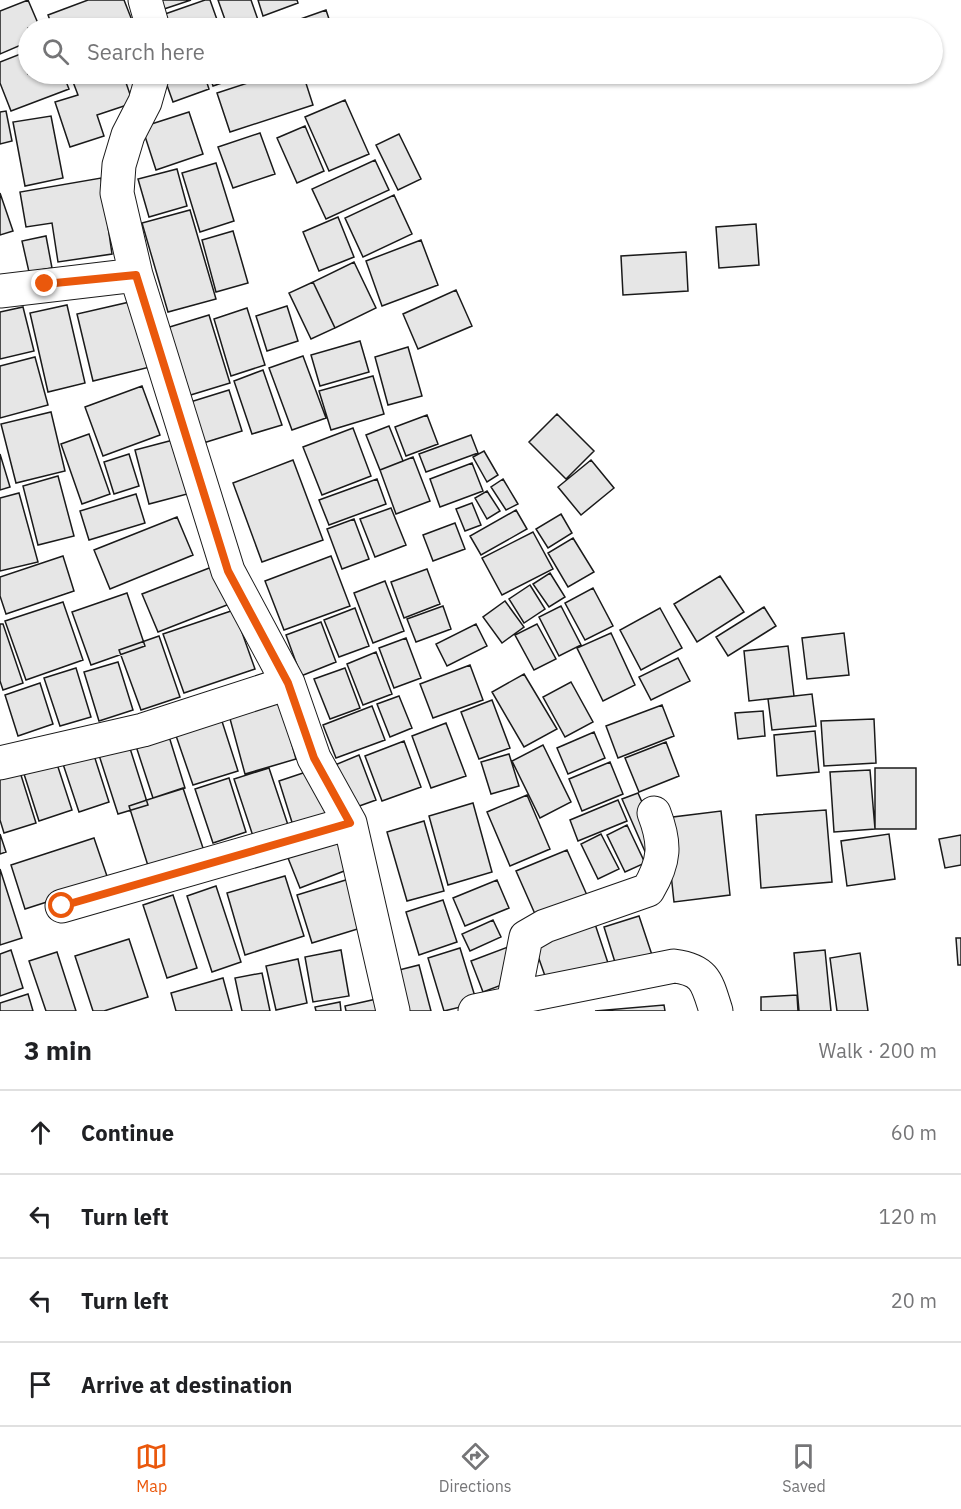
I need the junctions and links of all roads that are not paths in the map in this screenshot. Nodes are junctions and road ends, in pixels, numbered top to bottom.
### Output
1 (145, 0) edge
2 (150, 18) edge
3 (150, 84) edge
4 (136, 275) junction
5 (0, 291) edge
6 (288, 683) junction
7 (0, 763) edge
8 (654, 813) dead end
9 (350, 823) junction
10 (62, 906) dead end
11 (514, 999) junction
12 (393, 1011) edge
13 (475, 1011) edge
14 (716, 1011) edge

1 - 2 street
3 - 4 street
4 - 5 street
4 - 6 street
6 - 7 street
6 - 9 street
8 - 11 street
9 - 10 street
9 - 12 street
11 - 13 street
11 - 14 street

